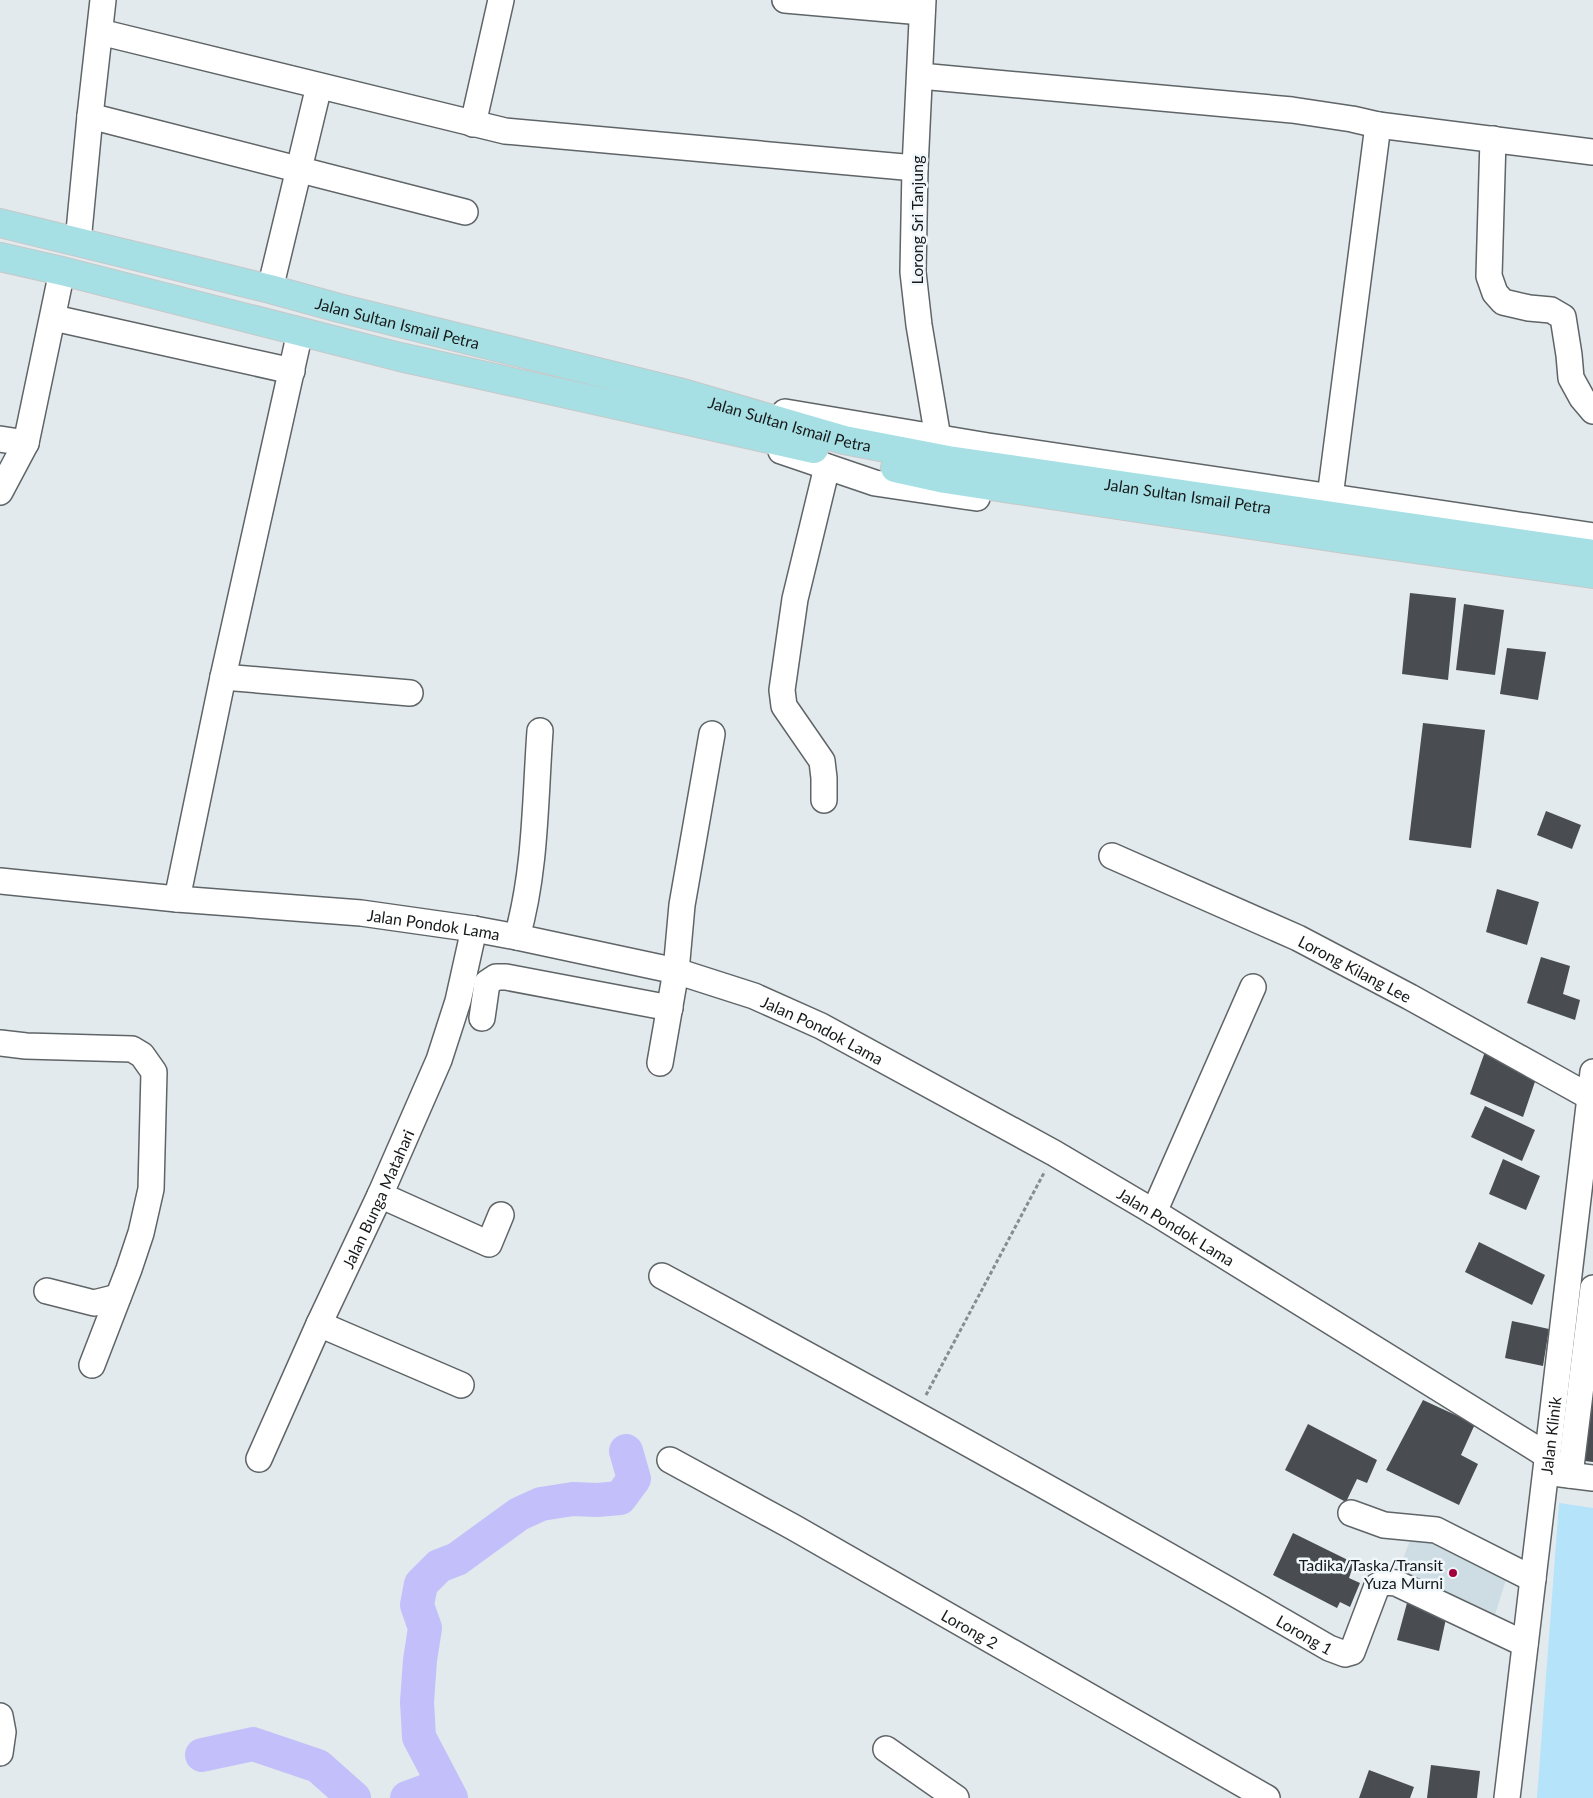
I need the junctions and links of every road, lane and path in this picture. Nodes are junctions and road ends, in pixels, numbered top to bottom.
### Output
1 (103, 0) edge
2 (501, 0) edge
3 (785, 0) edge
4 (923, 6) edge
5 (100, 32) junction
6 (920, 76) junction
7 (319, 86) junction
8 (90, 116) junction
9 (473, 124) junction
10 (1378, 125) junction
11 (1493, 139) junction
12 (1593, 152) edge
13 (915, 168) junction
14 (298, 171) junction
15 (465, 212) dead end
16 (0, 223) edge
17 (78, 242) junction
18 (0, 257) edge
19 (62, 271) junction
20 (270, 289) junction
21 (54, 318) junction
22 (300, 332) junction
23 (292, 371) junction
24 (1593, 411) edge
25 (696, 422) junction
26 (0, 439) edge
27 (26, 443) junction
28 (944, 459) junction
29 (827, 468) junction
30 (0, 492) edge
31 (1330, 498) junction
32 (1593, 536) edge
33 (1593, 554) edge
34 (1593, 574) edge
35 (1593, 587) edge
36 (223, 677) junction
37 (410, 693) dead end
38 (540, 731) dead end
39 (712, 734) dead end
40 (824, 800) dead end
41 (1112, 856) dead end
42 (1, 884) edge
43 (177, 899) junction
44 (474, 929) junction
45 (517, 937) junction
46 (587, 952) junction
47 (676, 971) junction
48 (1253, 987) dead end
49 (582, 991) junction
50 (670, 1008) junction
51 (482, 1018) dead end
52 (0, 1043) edge
53 (660, 1063) dead end
54 (1593, 1072) edge
55 (1590, 1097) junction
56 (1054, 1153) junction
57 (380, 1195) junction
58 (1154, 1212) junction
59 (501, 1215) dead end
60 (1582, 1256) edge
61 (662, 1276) dead end
62 (1593, 1288) edge
63 (47, 1291) dead end
64 (118, 1297) junction
65 (319, 1324) junction
66 (92, 1366) dead end
67 (461, 1385) dead end
68 (916, 1414) junction
69 (259, 1459) dead end
70 (670, 1460) dead end
71 (1547, 1464) junction
72 (1582, 1477) edge
73 (1351, 1513) dead end
74 (1533, 1579) junction
75 (1525, 1644) junction
76 (0, 1716) edge
77 (886, 1750) dead end
78 (0, 1753) edge
79 (956, 1798) edge
80 (1267, 1798) edge
81 (1507, 1798) edge

1 - 5 street
2 - 9 street
3 - 4 street
4 - 6 street, Lorong Sri Tanjung
5 - 7 street
5 - 8 street
6 - 10 street
6 - 13 street, Lorong Sri Tanjung
7 - 9 street
7 - 14 street
8 - 14 street
8 - 17 street
9 - 13 street
10 - 11 street
10 - 31 street
11 - 12 street
11 - 24 street
13 - 28 street, Lorong Sri Tanjung
14 - 15 street
14 - 20 street
16 - 17 main road, Jalan Sultan Ismail Petra
17 - 20 main road, Jalan Sultan Ismail Petra
18 - 19 main road, Jalan Sultan Ismail Petra
19 - 21 street
19 - 22 main road, Jalan Sultan Ismail Petra
20 - 28 main road, Jalan Sultan Ismail Petra
21 - 23 street
21 - 27 street
22 - 23 street
22 - 25 main road, Jalan Sultan Ismail Petra
23 - 36 street
25 - 28 main road, Jalan Sultan Ismail Petra
25 - 29 street
26 - 27 street
27 - 30 street
28 - 31 street
28 - 33 main road, Jalan Sultan Ismail Petra
28 - 34 main road, Jalan Sultan Ismail Petra
29 - 35 street
29 - 40 street
31 - 32 street
36 - 37 street
36 - 43 street
38 - 45 street
39 - 47 street
41 - 55 street, Lorong Kilang Lee
42 - 43 street, Jalan Pondok Lama
43 - 44 street, Jalan Pondok Lama
44 - 45 street, Jalan Pondok Lama
44 - 57 street, Jalan Bunga Matahari
45 - 46 street, Jalan Pondok Lama
46 - 47 street, Jalan Pondok Lama
46 - 49 street
47 - 50 street
47 - 56 street, Jalan Pondok Lama
48 - 58 street
49 - 50 street
49 - 51 street
50 - 53 street
52 - 64 street
54 - 55 street, Jalan Klinik
55 - 60 street, Jalan Klinik
56 - 58 street, Jalan Pondok Lama
56 - 68 path
57 - 59 street
57 - 65 street, Jalan Bunga Matahari
58 - 71 street, Jalan Pondok Lama
60 - 71 street, Jalan Klinik
61 - 68 street
62 - 72 street
63 - 64 street
64 - 66 street
65 - 67 street
65 - 69 street, Jalan Bunga Matahari
68 - 75 street, Lorong 1
70 - 80 street, Lorong 2
71 - 72 street
71 - 74 street, Jalan Klinik
73 - 74 street
74 - 75 street, Jalan Klinik
75 - 81 street, Jalan Klinik
76 - 78 street
77 - 79 street

